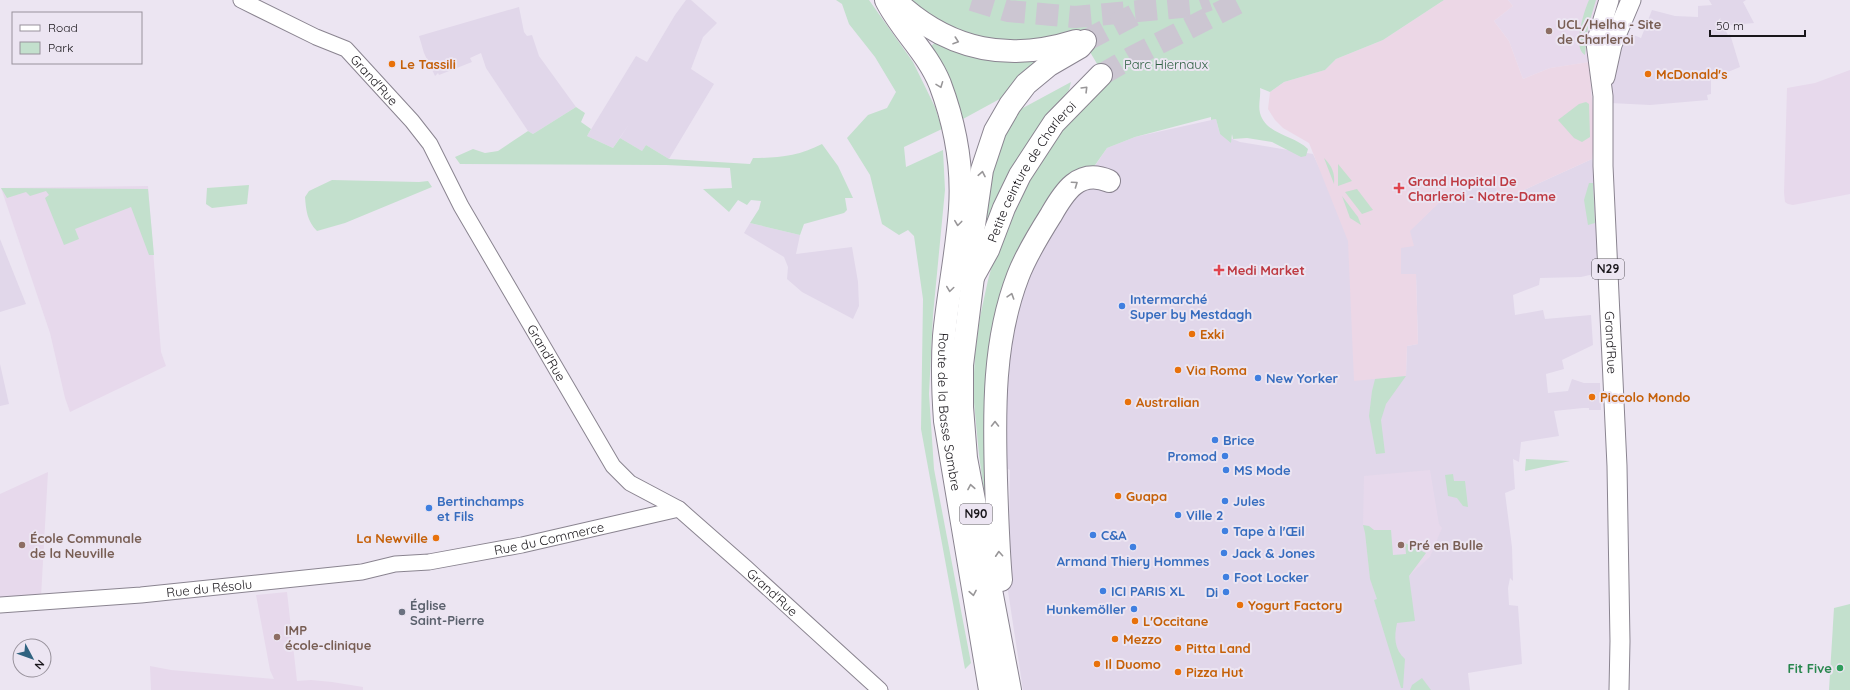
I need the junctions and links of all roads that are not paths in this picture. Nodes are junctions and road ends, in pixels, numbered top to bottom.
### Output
1 (241, 0) edge
2 (886, 0) edge
3 (894, 0) edge
4 (1609, 0) edge
5 (1631, 0) edge
6 (1101, 75) tunnel mouth
7 (1602, 90) junction
8 (1109, 181) dead end
9 (972, 277) junction
10 (679, 509) junction
11 (418, 562) joint
12 (0, 605) edge
13 (880, 690) edge
14 (990, 690) edge
15 (1010, 690) edge
16 (1014, 690) edge
17 (1619, 690) edge

1 - 10 street, Grand'Rue
2 -> 14 highway, Route de la Basse Sambre / N90
3 - 9 highway, Route de la Basse Sambre
4 - 7 main road, Grand'Rue / N29
5 - 7 main road, Grand'Rue / N29
9 -> 6 highway, Petite ceinture de Charleroi
7 - 17 main road, Grand'Rue / N29
16 -> 8 highway
15 -> 9 highway, Route de la Basse Sambre / N90
10 - 11 street, Rue du Commerce
10 - 13 street, Grand'Rue
11 - 12 street, Rue du Résolu

